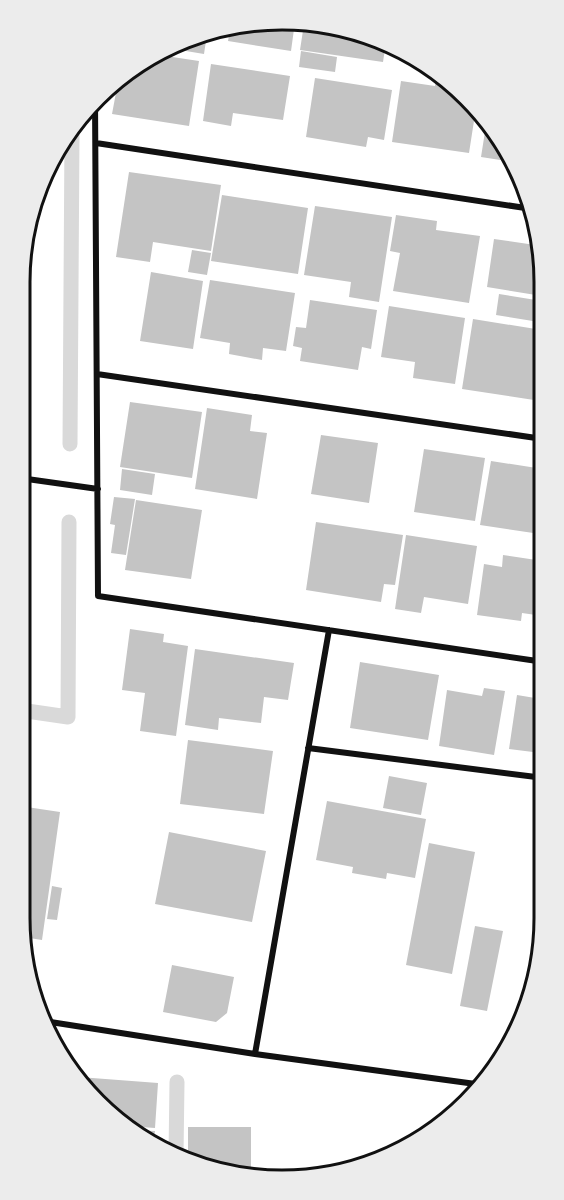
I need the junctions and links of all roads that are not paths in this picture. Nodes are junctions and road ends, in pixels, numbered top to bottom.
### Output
1 (95, 113) edge
2 (96, 143) junction
3 (523, 208) edge
4 (97, 374) junction
5 (534, 439) edge
6 (30, 479) edge
7 (98, 489) junction
8 (329, 630) junction
9 (534, 661) edge
10 (308, 748) junction
11 (534, 777) edge
12 (53, 1022) edge
13 (255, 1054) junction
14 (471, 1083) edge

1 - 2 street
2 - 3 street
2 - 4 street
4 - 5 street
4 - 7 street
6 - 7 street
7 - 8 street
8 - 9 street
8 - 10 street
10 - 11 street
10 - 13 street
12 - 13 street
13 - 14 street

